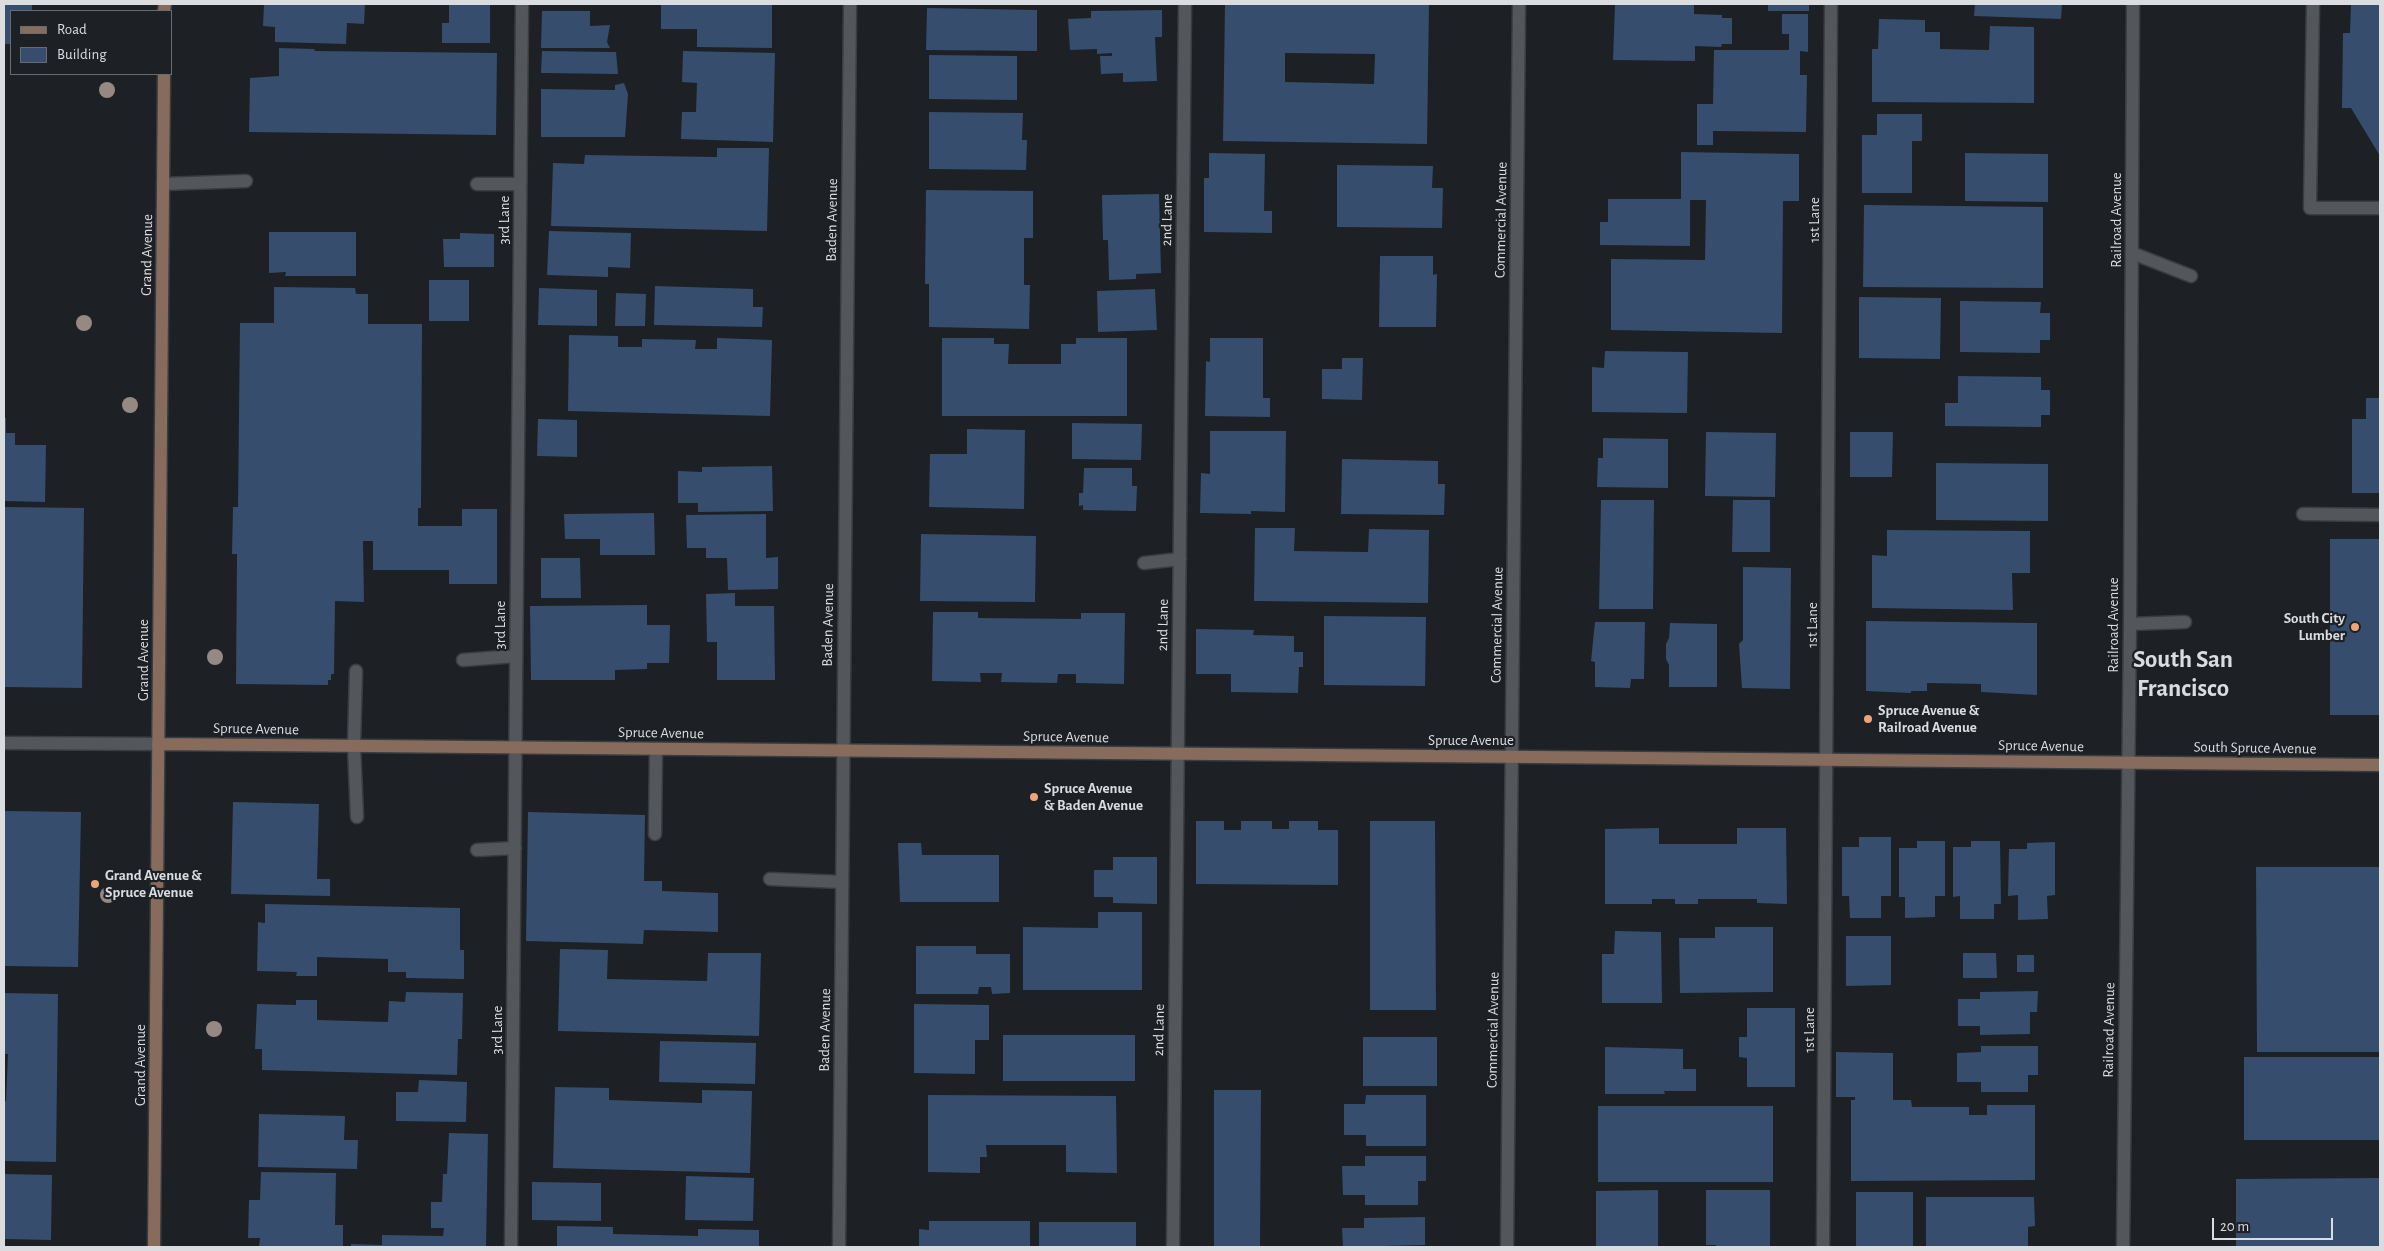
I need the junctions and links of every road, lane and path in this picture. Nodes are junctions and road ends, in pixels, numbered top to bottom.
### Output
1 (522, 4) edge
2 (850, 4) edge
3 (1185, 4) edge
4 (1519, 4) edge
5 (1831, 4) edge
6 (2132, 4) edge
7 (2313, 4) edge
8 (164, 75) edge
9 (246, 181) dead end
10 (164, 184) junction
11 (477, 184) dead end
12 (520, 184) junction
13 (2380, 208) edge
14 (2132, 253) junction
15 (2191, 276) dead end
16 (2303, 514) dead end
17 (2380, 515) edge
18 (1180, 559) junction
19 (1144, 563) dead end
20 (2185, 622) dead end
21 (2130, 624) junction
22 (516, 656) junction
23 (463, 660) dead end
24 (356, 671) dead end
25 (4, 743) edge
26 (158, 744) junction
27 (354, 746) junction
28 (515, 747) junction
29 (656, 749) junction
30 (843, 751) junction
31 (1178, 754) junction
32 (1512, 757) junction
33 (1827, 760) junction
34 (2129, 763) junction
35 (2380, 766) edge
36 (357, 817) dead end
37 (655, 834) dead end
38 (514, 848) junction
39 (477, 850) dead end
40 (770, 879) dead end
41 (842, 882) junction
42 (154, 1247) edge
43 (511, 1247) edge
44 (839, 1247) edge
45 (1173, 1247) edge
46 (1507, 1247) edge
47 (1823, 1247) edge
48 (2123, 1247) edge

1 - 12 street, 3rd Lane
2 - 30 street, Baden Avenue
3 - 18 street, 2nd Lane
4 - 32 street, Commercial Avenue
5 - 33 street, 1st Lane
6 - 14 street, Railroad Avenue
7 - 13 street
8 - 10 main road, Grand Avenue
9 - 10 street
10 - 26 main road, Grand Avenue
11 - 12 street
12 - 22 street, 3rd Lane
14 - 15 street
14 - 21 street, Railroad Avenue
16 - 17 street
18 - 19 street
18 - 31 street, 2nd Lane
20 - 21 street
21 - 34 street, Railroad Avenue
22 - 23 street
22 - 28 street, 3rd Lane
24 - 27 street
25 - 26 street, Spruce Avenue
26 - 27 main road, Spruce Avenue
26 - 42 main road, Grand Avenue
27 - 28 main road, Spruce Avenue
27 - 36 street
28 - 29 main road, Spruce Avenue
28 - 38 street, 3rd Lane
29 - 30 main road, Spruce Avenue
29 - 37 street
30 - 31 main road, Spruce Avenue
30 - 41 street, Baden Avenue
31 - 32 main road, Spruce Avenue
31 - 45 street, 2nd Lane
32 - 33 main road, Spruce Avenue
32 - 46 street, Commercial Avenue
33 - 34 main road, Spruce Avenue
33 - 47 street, 1st Lane
34 - 35 main road, South Spruce Avenue
34 - 48 street, Railroad Avenue
38 - 39 street
38 - 43 street, 3rd Lane
40 - 41 street
41 - 44 street, Baden Avenue

